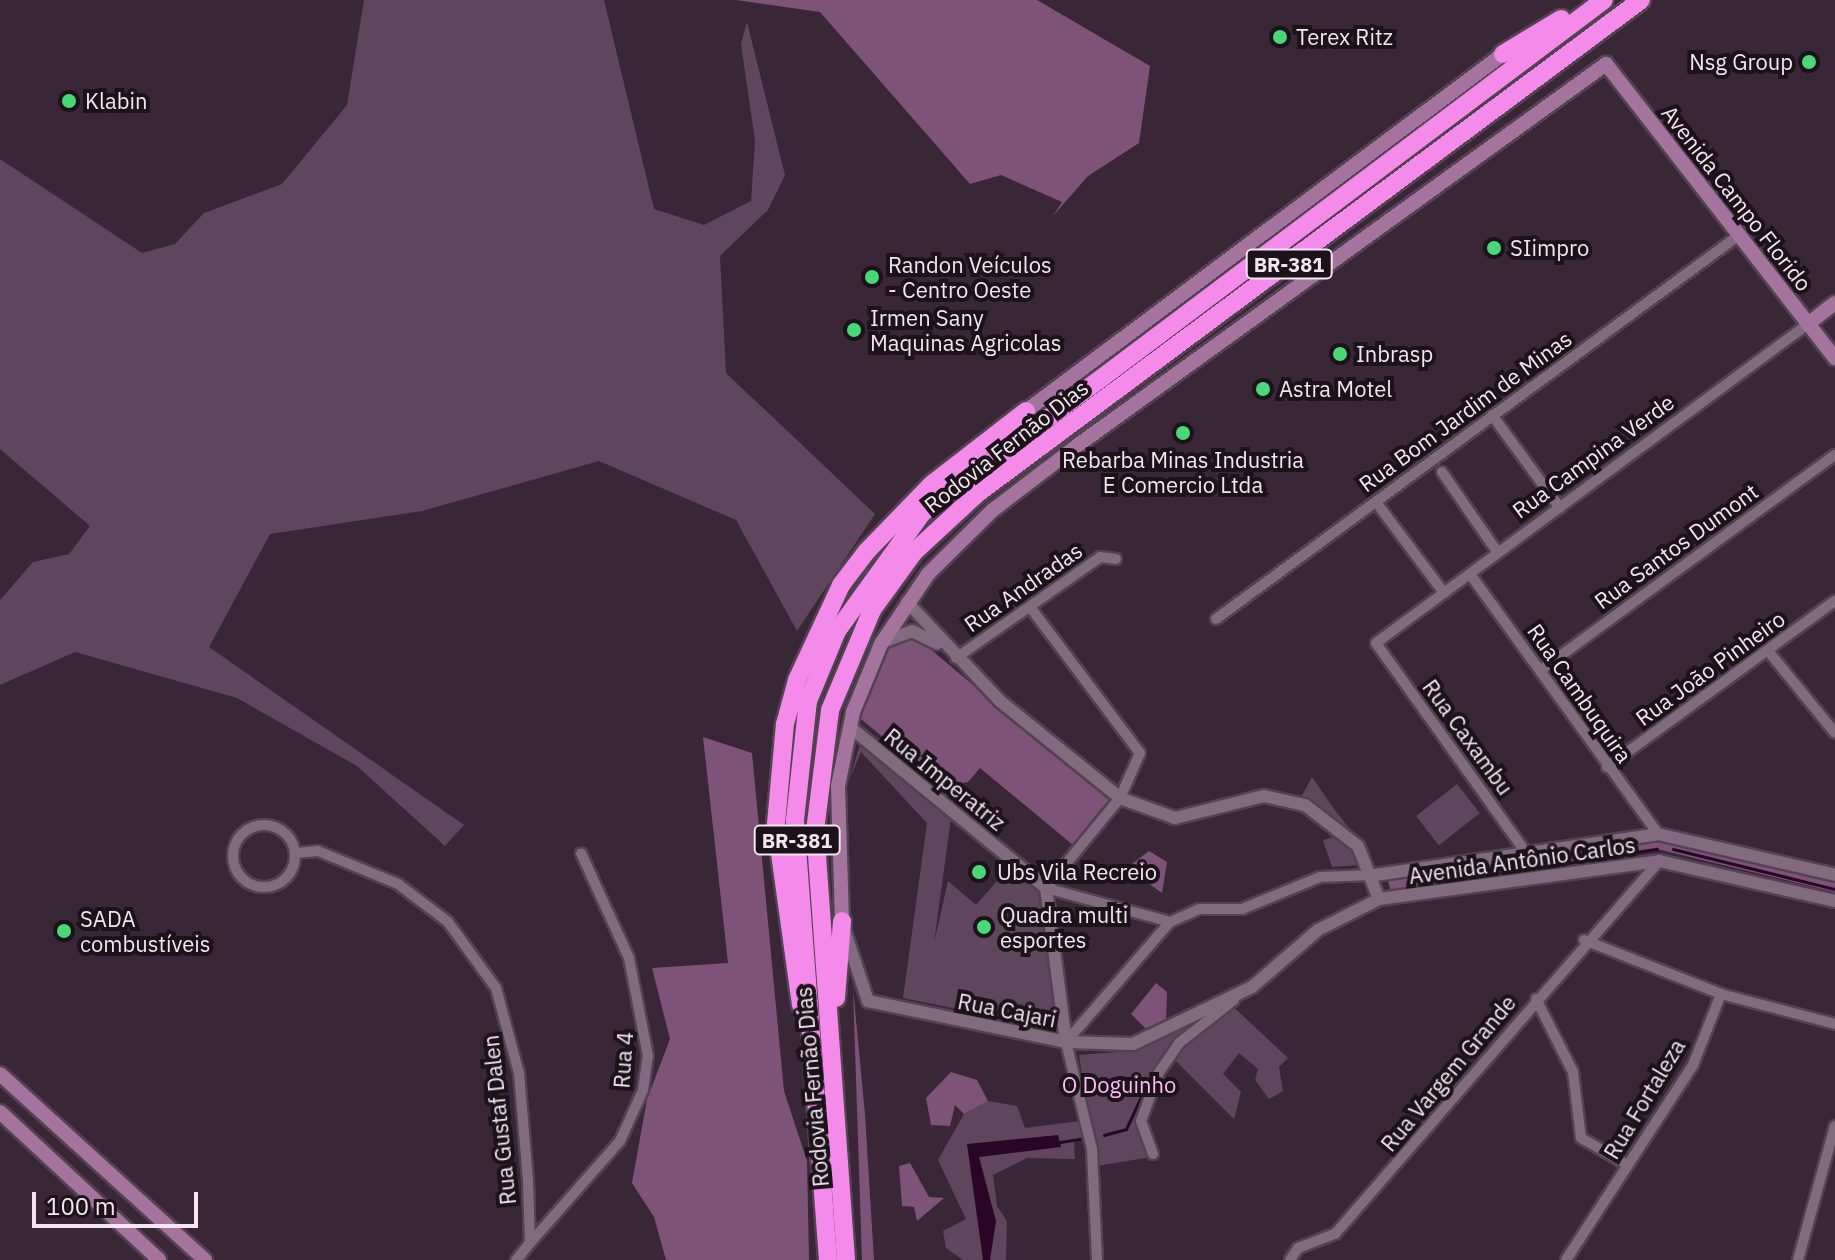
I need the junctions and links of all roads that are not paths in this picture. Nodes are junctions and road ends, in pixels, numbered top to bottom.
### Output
1 (1641, 0) edge
2 (1600, 3) edge
3 (1503, 54) joint
4 (1738, 236) junction
5 (1835, 303) edge
6 (1808, 324) junction
7 (1835, 358) edge
8 (1026, 411) joint
9 (1492, 415) junction
10 (1835, 455) edge
11 (1442, 472) dead end
12 (1376, 502) junction
13 (1560, 508) junction
14 (1498, 553) junction
15 (1116, 559) dead end
16 (1470, 574) junction
17 (1444, 593) junction
18 (1835, 601) edge
19 (907, 602) junction
20 (1030, 607) junction
21 (1216, 619) dead end
22 (1376, 643) joint
23 (881, 644) junction
24 (1769, 652) junction
25 (952, 653) junction
26 (1541, 670) junction
27 (850, 727) junction
28 (1835, 733) edge
29 (1607, 767) junction
30 (1120, 798) junction
31 (1658, 834) junction
32 (295, 853) junction
33 (581, 853) dead end
34 (1527, 854) junction
35 (1659, 861) junction
36 (1375, 875) junction
37 (1835, 875) edge
38 (1046, 888) junction
39 (1379, 899) junction
40 (1835, 901) edge
41 (842, 921) junction
42 (1170, 922) junction
43 (1584, 940) junction
44 (1243, 992) junction
45 (1721, 994) junction
46 (1536, 999) junction
47 (1835, 1024) edge
48 (834, 1036) junction
49 (1066, 1042) junction
50 (0, 1074) edge
51 (819, 1090) junction
52 (0, 1112) edge
53 (1835, 1126) edge
54 (1153, 1154) dead end
55 (1628, 1165) junction
56 (530, 1243) junction
57 (159, 1260) edge
58 (205, 1260) edge
59 (516, 1260) edge
60 (828, 1260) edge
61 (846, 1260) edge
62 (1097, 1260) edge
63 (1290, 1260) edge
64 (1566, 1260) edge
65 (1798, 1260) edge

1 - 48 highway, Rodovia Fernão Dias / BR-381
2 - 3 highway, BR-381
2 - 51 highway, Rodovia Fernão Dias / BR-381
3 - 8 main road, Rodovia Fernão Dias / BR-381
4 - 6 main road, Avenida Campo Florido
4 - 9 street, Rua Bom Jardim de Minas
4 - 19 main road, Avenida Campo Florido / BR-381
5 - 6 main road, Rua Campina Verde
6 - 7 main road, Avenida Campo Florido
6 - 13 street, Rua Campina Verde
8 - 51 highway
9 - 12 street, Rua Bom Jardim de Minas
9 - 13 street
10 - 26 street, Rua Santos Dumont
11 - 14 street
12 - 17 street
12 - 21 street, Rua Bom Jardim de Minas
13 - 14 street, Rua Campina Verde
14 - 16 street, Rua Campina Verde
15 - 20 street, Rua Andradas
16 - 17 street, Rua Campina Verde
16 - 26 street, Rua Cambuquira
17 - 22 street, Rua Campina Verde
18 - 24 street, Rua João Pinheiro
19 - 23 main road, BR-381
19 - 25 street, Avenida Antônio Carlos
20 - 25 street, Rua Andradas
20 - 30 street
22 - 34 street, Rua Caxambu
23 - 25 street, Avenida Antônio Carlos
23 - 27 main road, BR-381
24 - 28 street
24 - 29 street, Rua João Pinheiro
25 - 30 street, Avenida Antônio Carlos
26 - 29 street, Rua Cambuquira
27 - 38 street, Rua Imperatriz
27 - 41 main road, BR-381
29 - 31 street, Rua Cambuquira
30 - 36 street, Avenida Antônio Carlos
30 - 38 street
31 - 34 street, Avenida Antônio Carlos
31 - 37 street, Avenida Antônio Carlos
32 - 32 street
32 - 56 street, Rua Gustaf Dalen
33 - 56 street, Rua 4
34 - 36 street, Avenida Antônio Carlos
35 - 39 street, Avenida Antônio Carlos
35 - 40 street, Avenida Antônio Carlos
35 - 43 street, Rua Vargem Grande
36 - 39 street, Avenida Antônio Carlos
36 - 42 street
38 - 42 street, Rua Imperatriz
38 - 49 street
39 - 44 street
41 - 48 highway, BR-381
41 - 49 street, Rua Cajari
42 - 49 street, Rua Cajari
43 - 45 street
43 - 46 street, Rua Vargem Grande
44 - 49 street
44 - 54 street
45 - 47 street
45 - 55 street, Rua Fortaleza
46 - 55 street
46 - 63 street, Rua Vargem Grande
48 - 61 highway, Rodovia Fernão Dias / BR-381
49 - 62 street
50 - 58 main road
51 - 60 highway, Rodovia Fernão Dias / BR-381
52 - 57 main road
53 - 65 street
55 - 64 street, Rua Fortaleza
56 - 59 street

